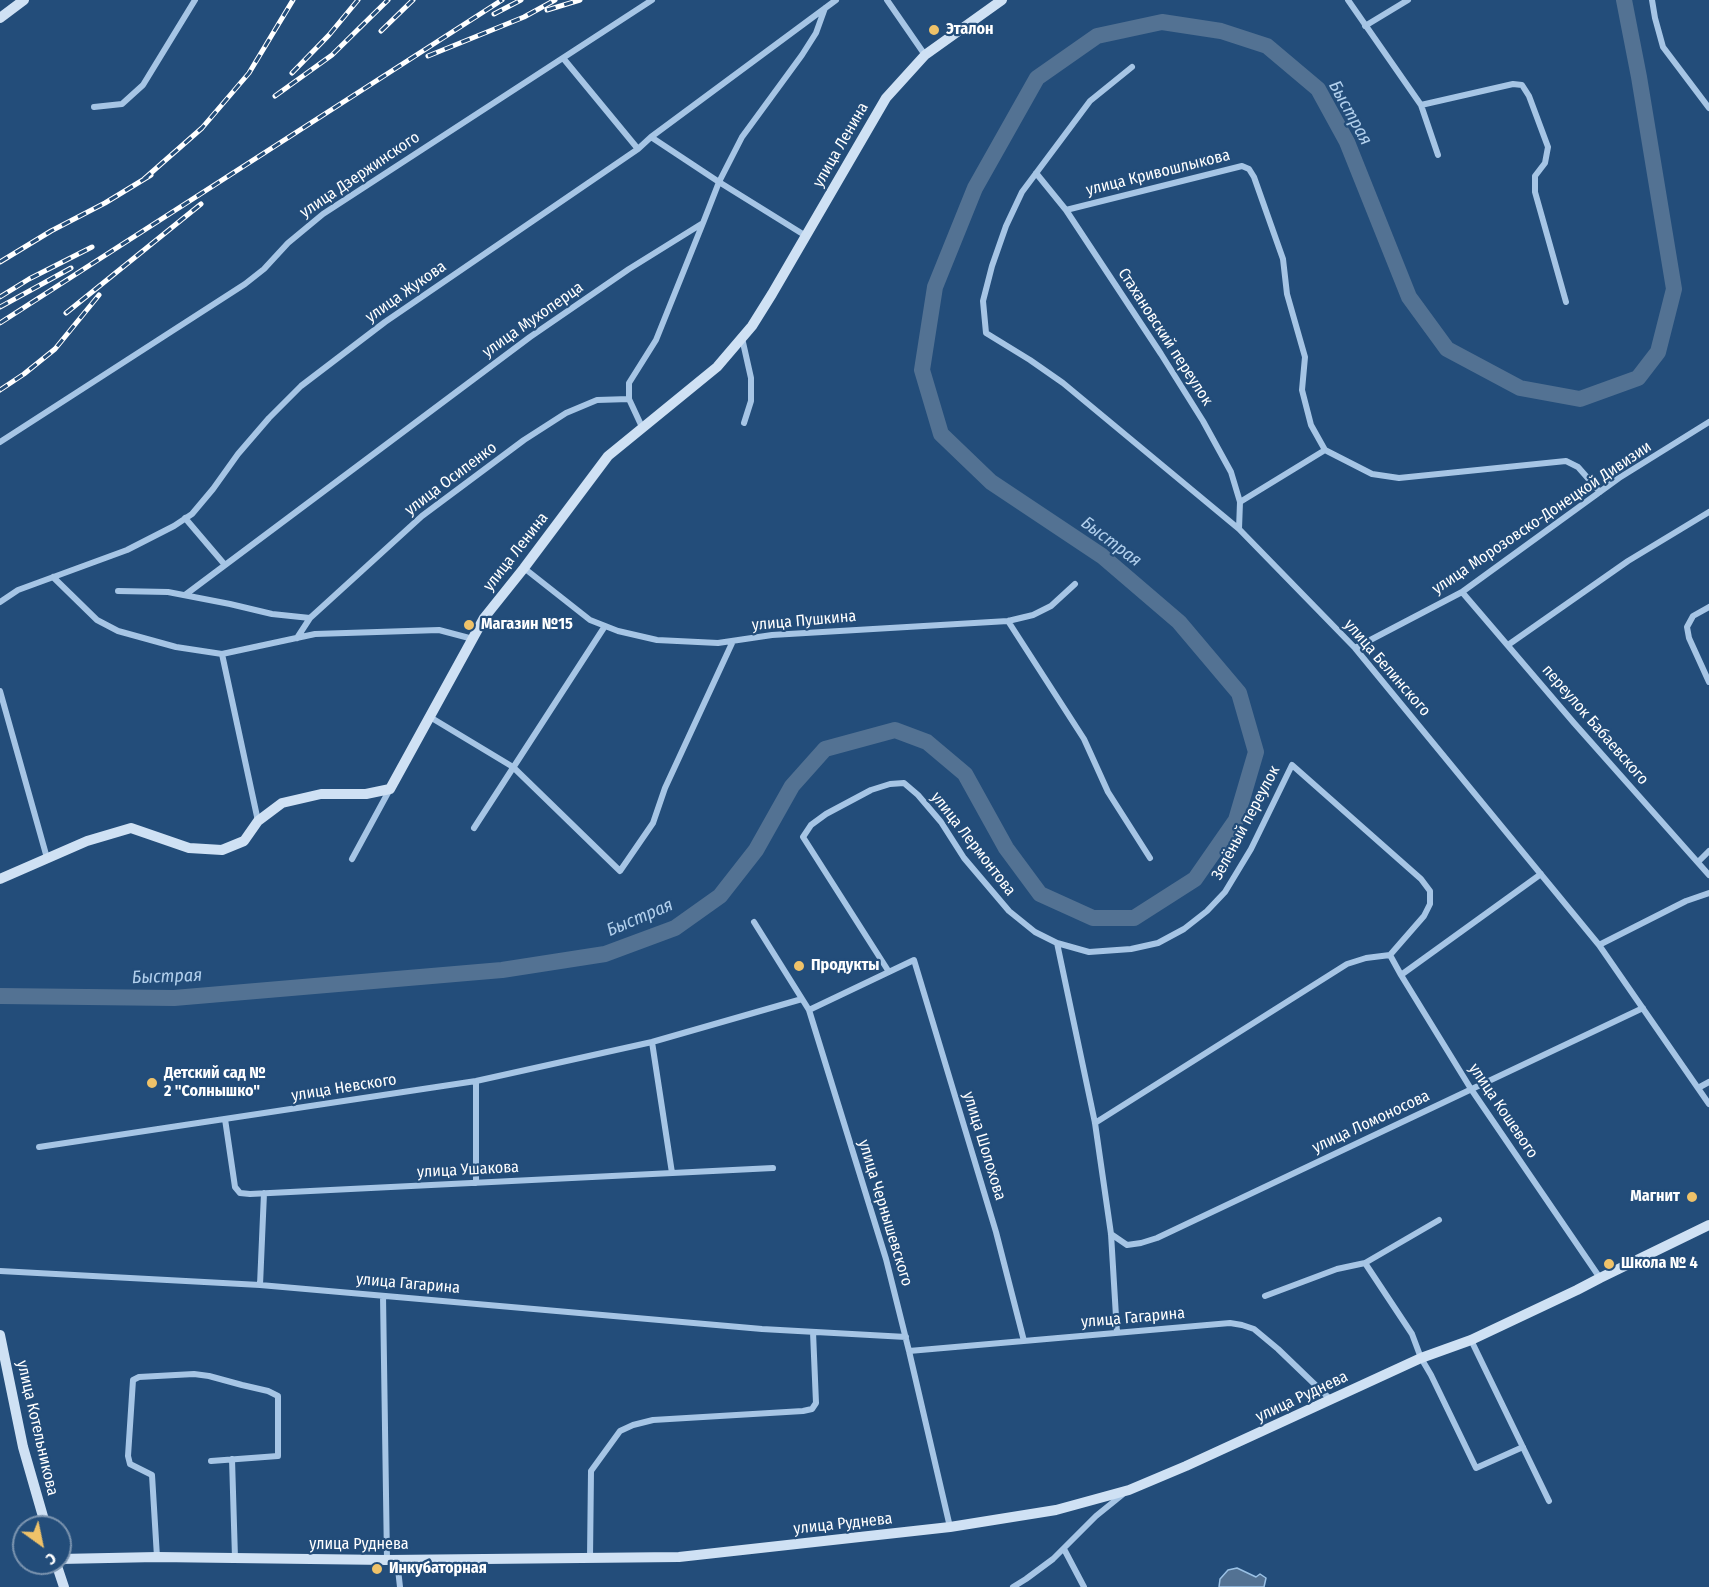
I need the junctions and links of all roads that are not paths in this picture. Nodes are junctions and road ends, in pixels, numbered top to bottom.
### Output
1 (24, 0) edge
2 (195, 0) edge
3 (652, 0) edge
4 (836, 0) edge
5 (887, 0) edge
6 (1002, 0) edge
7 (1348, 0) edge
8 (1408, 0) edge
9 (1652, 0) edge
10 (825, 8) junction
11 (0, 18) edge
12 (1365, 26) junction
13 (925, 55) junction
14 (563, 58) junction
15 (1132, 67) dead end
16 (1421, 105) junction
17 (94, 107) dead end
18 (1709, 108) edge
19 (651, 137) junction
20 (638, 149) junction
21 (1438, 155) dead end
22 (1036, 173) junction
23 (719, 182) junction
24 (1066, 210) junction
25 (703, 223) junction
26 (806, 236) junction
27 (1566, 302) dead end
28 (742, 337) junction
29 (629, 399) junction
30 (1709, 422) edge
31 (744, 423) dead end
32 (642, 427) junction
33 (0, 442) edge
34 (1325, 450) junction
35 (1600, 492) junction
36 (1240, 502) junction
37 (1709, 512) edge
38 (185, 518) junction
39 (1239, 529) junction
40 (225, 565) junction
41 (524, 568) junction
42 (53, 577) junction
43 (1075, 584) dead end
44 (118, 591) dead end
45 (1462, 592) junction
46 (185, 595) junction
47 (1, 600) edge
48 (1709, 607) edge
49 (310, 618) junction
50 (1008, 621) junction
51 (605, 626) junction
52 (296, 639) junction
53 (472, 639) junction
54 (733, 641) junction
55 (1508, 645) junction
56 (1355, 648) junction
57 (222, 654) junction
58 (1709, 682) edge
59 (0, 692) edge
60 (430, 717) junction
61 (513, 767) junction
62 (390, 789) junction
63 (258, 821) junction
64 (474, 828) dead end
65 (1709, 851) edge
66 (47, 858) junction
67 (1150, 858) dead end
68 (352, 859) dead end
69 (1698, 862) junction
70 (1541, 874) junction
71 (1709, 875) edge
72 (0, 879) edge
73 (1709, 893) edge
74 (754, 922) dead end
75 (1057, 943) junction
76 (1599, 945) junction
77 (1390, 956) junction
78 (889, 972) junction
79 (1401, 975) junction
80 (802, 999) junction
81 (1643, 1008) junction
82 (809, 1010) junction
83 (652, 1042) junction
84 (476, 1081) junction
85 (1709, 1082) edge
86 (1698, 1088) junction
87 (1471, 1089) junction
88 (1709, 1104) edge
89 (225, 1119) junction
90 (1095, 1123) junction
91 (39, 1147) dead end
92 (773, 1168) dead end
93 (672, 1173) junction
94 (476, 1183) junction
95 (264, 1193) junction
96 (1439, 1220) dead end
97 (1709, 1225) edge
98 (1111, 1234) junction
99 (1365, 1263) junction
100 (0, 1271) edge
101 (1600, 1278) junction
102 (260, 1285) junction
103 (383, 1296) junction
104 (1265, 1296) dead end
105 (813, 1332) junction
106 (1117, 1333) junction
107 (0, 1335) edge
108 (906, 1337) junction
109 (1471, 1340) junction
110 (1024, 1341) junction
111 (909, 1351) junction
112 (1421, 1358) junction
113 (1331, 1401) junction
114 (1523, 1447) junction
115 (232, 1459) junction
116 (211, 1461) dead end
117 (1129, 1490) junction
118 (1549, 1501) dead end
119 (43, 1515) edge
120 (950, 1527) junction
121 (1064, 1549) junction
122 (157, 1557) junction
123 (235, 1558) junction
124 (590, 1558) junction
125 (72, 1559) edge
126 (392, 1560) junction
127 (400, 1587) edge
128 (1013, 1587) edge
129 (1084, 1587) edge

1 - 11 street
2 - 17 street
3 - 14 street, улица Дзержинского
4 - 10 street, улица Жукова
5 - 13 street
6 - 13 street, улица Ленина
7 - 12 street
8 - 12 street
9 - 18 street
10 - 19 street, улица Жукова
10 - 23 street
12 - 16 street
13 - 26 street, улица Ленина
14 - 20 street
14 - 33 street, улица Дзержинского
15 - 22 street
16 - 21 street
16 - 27 street
19 - 20 street, улица Жукова
19 - 23 street
20 - 38 street, улица Жукова
22 - 24 street, Стахановский переулок
22 - 39 street, улица Белинского
23 - 25 street
23 - 26 street
24 - 34 street, улица Кривошлыкова
24 - 36 street, Стахановский переулок
25 - 29 street
25 - 40 street, улица Мухоперца
26 - 28 street, улица Ленина
28 - 31 street
28 - 32 street, улица Ленина
29 - 32 street
29 - 49 street, улица Осипенко
30 - 35 street, улица Морозовско-Донецкой Дивизии
32 - 41 street, улица Ленина
34 - 35 street
34 - 36 street
35 - 45 street, улица Морозовско-Донецкой Дивизии
36 - 39 street, Стахановский переулок
37 - 55 street
38 - 40 street
38 - 42 street, улица Жукова
39 - 56 street, улица Белинского
40 - 46 street, улица Мухоперца
41 - 51 street, улица Пушкина
41 - 53 street, улица Ленина
42 - 47 street, улица Жукова
42 - 57 street
43 - 50 street, улица Пушкина
44 - 46 street
45 - 55 street, переулок Бабаевского
45 - 56 street, улица Морозовско-Донецкой Дивизии
46 - 49 street
48 - 58 street
49 - 52 street, улица Осипенко
50 - 54 street, улица Пушкина
50 - 67 street
51 - 54 street, улица Пушкина
51 - 61 street
52 - 53 street
52 - 57 street
53 - 60 street, улица Ленина
54 - 61 street
55 - 69 street, переулок Бабаевского
56 - 70 street, улица Белинского
57 - 63 street
59 - 66 street
60 - 61 street
60 - 62 street, улица Ленина
61 - 64 street
62 - 63 street
62 - 68 street, улица Ленина
63 - 66 street
65 - 69 street
66 - 72 street
69 - 71 street, переулок Бабаевского
70 - 76 street, улица Белинского
70 - 79 street
73 - 76 street
74 - 80 street, улица Чернышевского
75 - 77 street, Зелёный переулок
75 - 78 street, улица Лермонтова
75 - 90 street
76 - 81 street, улица Белинского
77 - 79 street, улица Кошевого
77 - 90 street
78 - 82 street
78 - 110 street, улица Шолохова
79 - 87 street, улица Кошевого
80 - 82 street, улица Чернышевского
80 - 83 street, улица Невского
81 - 86 street, улица Белинского
81 - 87 street, улица Ломоносова
82 - 108 street, улица Чернышевского
83 - 84 street, улица Невского
83 - 93 street
84 - 89 street, улица Невского
84 - 94 street
85 - 86 street
86 - 88 street, улица Белинского
87 - 98 street, улица Ломоносова
87 - 101 street, улица Кошевого
89 - 91 street, улица Невского
89 - 95 street, улица Ушакова
90 - 98 street
92 - 93 street, улица Ушакова
93 - 94 street, улица Ушакова
94 - 95 street, улица Ушакова
95 - 102 street
96 - 99 street
97 - 101 street, улица Руднева
98 - 106 street
99 - 104 street
99 - 112 street
100 - 102 street, улица Гагарина
101 - 109 street, улица Руднева
102 - 103 street, улица Гагарина
103 - 105 street, улица Гагарина
103 - 126 street
105 - 108 street, улица Гагарина
105 - 124 street
106 - 110 street, улица Гагарина
106 - 113 street, улица Гагарина
107 - 119 street, улица Котельникова
108 - 111 street, улица Чернышевского
109 - 112 street, улица Руднева
109 - 114 street
110 - 111 street, улица Гагарина
111 - 120 street, улица Чернышевского
112 - 113 street, улица Руднева
112 - 114 street
113 - 117 street, улица Руднева
114 - 118 street
115 - 116 street
115 - 122 street
115 - 123 street
117 - 120 street, улица Руднева
117 - 121 street
120 - 124 street, улица Руднева
121 - 128 street
121 - 129 street
122 - 123 street, улица Руднева
122 - 125 street, улица Руднева
123 - 126 street, улица Руднева
124 - 126 street, улица Руднева
126 - 127 street

